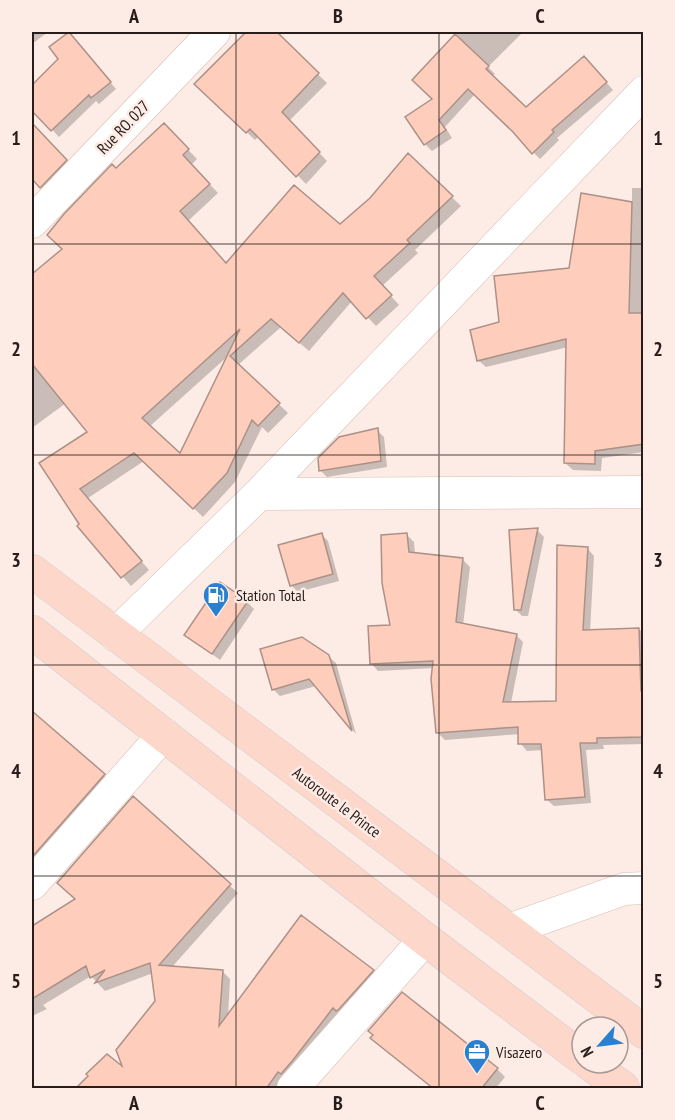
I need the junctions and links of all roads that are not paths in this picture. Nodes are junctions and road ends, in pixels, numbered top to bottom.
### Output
1 (214, 32) edge
2 (644, 92) edge
3 (32, 222) edge
4 (644, 492) edge
5 (260, 494) junction
6 (32, 571) edge
7 (32, 632) edge
8 (115, 635) junction
9 (164, 734) junction
10 (32, 884) edge
11 (644, 888) edge
12 (509, 930) junction
13 (425, 939) junction
14 (644, 1032) edge
15 (570, 1049) edge
16 (605, 1075) edge
17 (292, 1089) edge
18 (623, 1089) edge

1 - 3 street, Rue RO. 027
2 - 5 street
4 - 5 street
5 - 8 street
6 - 8 main road, Autoroute le Prince
7 - 9 main road
8 - 12 main road, Autoroute le Prince
9 - 10 street
9 - 13 main road
11 - 12 street
12 - 14 main road, Autoroute le Prince
13 - 15 main road
13 - 17 street
16 - 18 main road

